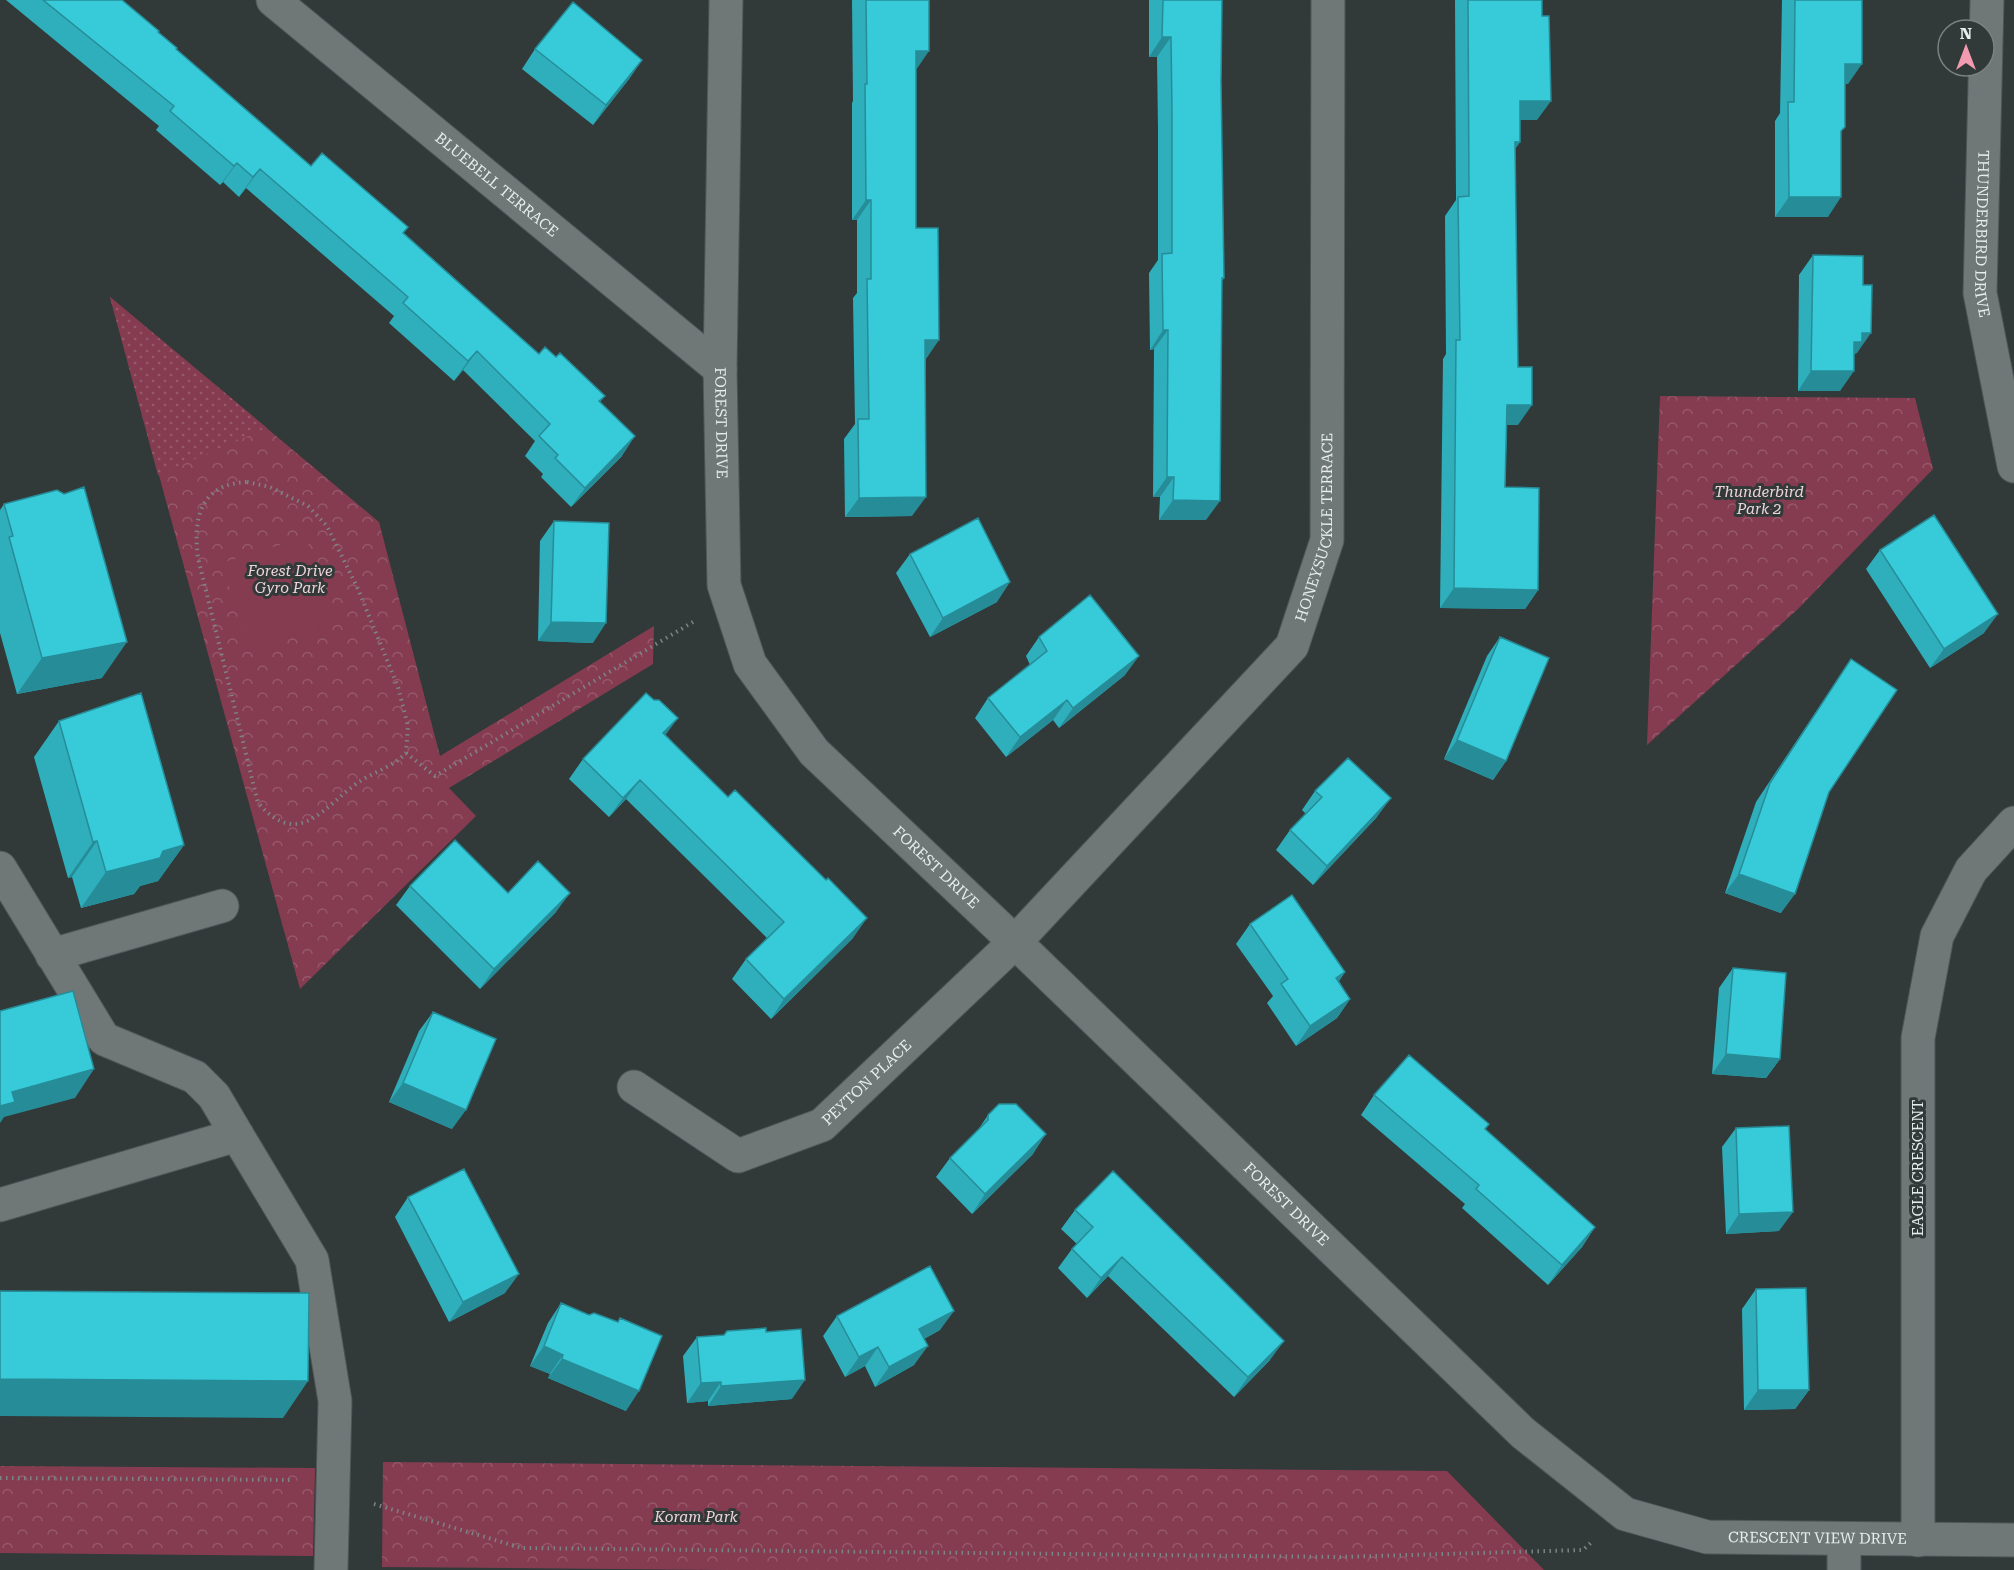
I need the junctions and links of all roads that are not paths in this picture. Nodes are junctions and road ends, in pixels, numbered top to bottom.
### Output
1 (273, 0) edge
2 (726, 0) edge
3 (1328, 0) edge
4 (1987, 0) edge
5 (720, 369) junction
6 (2014, 466) edge
7 (2014, 823) edge
8 (0, 868) edge
9 (222, 906) dead end
10 (1015, 942) junction
11 (52, 955) junction
12 (634, 1087) dead end
13 (237, 1135) junction
14 (0, 1205) edge
15 (1625, 1514) joint
16 (1918, 1540) junction
17 (2014, 1540) edge
18 (1844, 1554) edge
19 (331, 1570) edge

1 - 5 street, BLUEBELL TERRACE
2 - 5 street, FOREST DRIVE
3 - 10 street, HONEYSUCKLE TERRACE
4 - 6 street, THUNDERBIRD DRIVE
5 - 10 street, FOREST DRIVE
7 - 16 street, EAGLE CRESCENT
8 - 11 street
9 - 11 street
10 - 12 street, PEYTON PLACE
10 - 15 street, FOREST DRIVE
11 - 13 street
13 - 14 street
13 - 19 street
15 - 18 street, CRESCENT VIEW DRIVE
16 - 17 street, CRESCENT VIEW DRIVE
16 - 18 street, CRESCENT VIEW DRIVE

